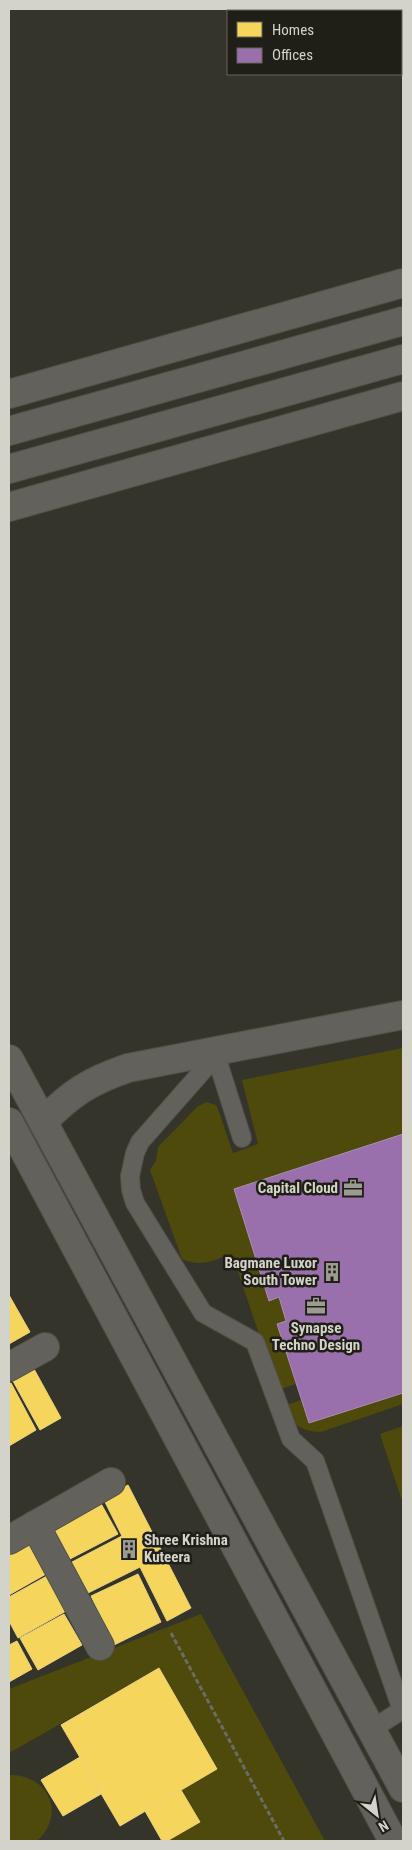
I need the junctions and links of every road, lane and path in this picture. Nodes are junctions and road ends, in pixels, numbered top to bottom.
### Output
1 (403, 283) edge
2 (403, 320) edge
3 (403, 359) edge
4 (9, 394) edge
5 (403, 396) edge
6 (9, 431) edge
7 (9, 469) edge
8 (9, 507) edge
9 (403, 1014) edge
10 (218, 1053) junction
11 (9, 1059) edge
12 (9, 1122) edge
13 (43, 1122) junction
14 (242, 1138) dead end
15 (45, 1347) dead end
16 (9, 1367) edge
17 (112, 1482) dead end
18 (35, 1525) junction
19 (9, 1540) edge
20 (171, 1633) dead end
21 (100, 1646) dead end
22 (372, 1730) junction
23 (403, 1788) edge
24 (284, 1841) edge
25 (393, 1841) edge

1 - 4 street
2 - 6 street
3 - 7 street
5 - 8 street
9 - 10 street
10 - 13 street
10 - 14 lane
10 - 22 lane
11 - 13 street
12 - 25 street
13 - 22 street
15 - 16 street
17 - 18 street
18 - 19 street
18 - 21 street
20 - 24 path
22 - 23 street

